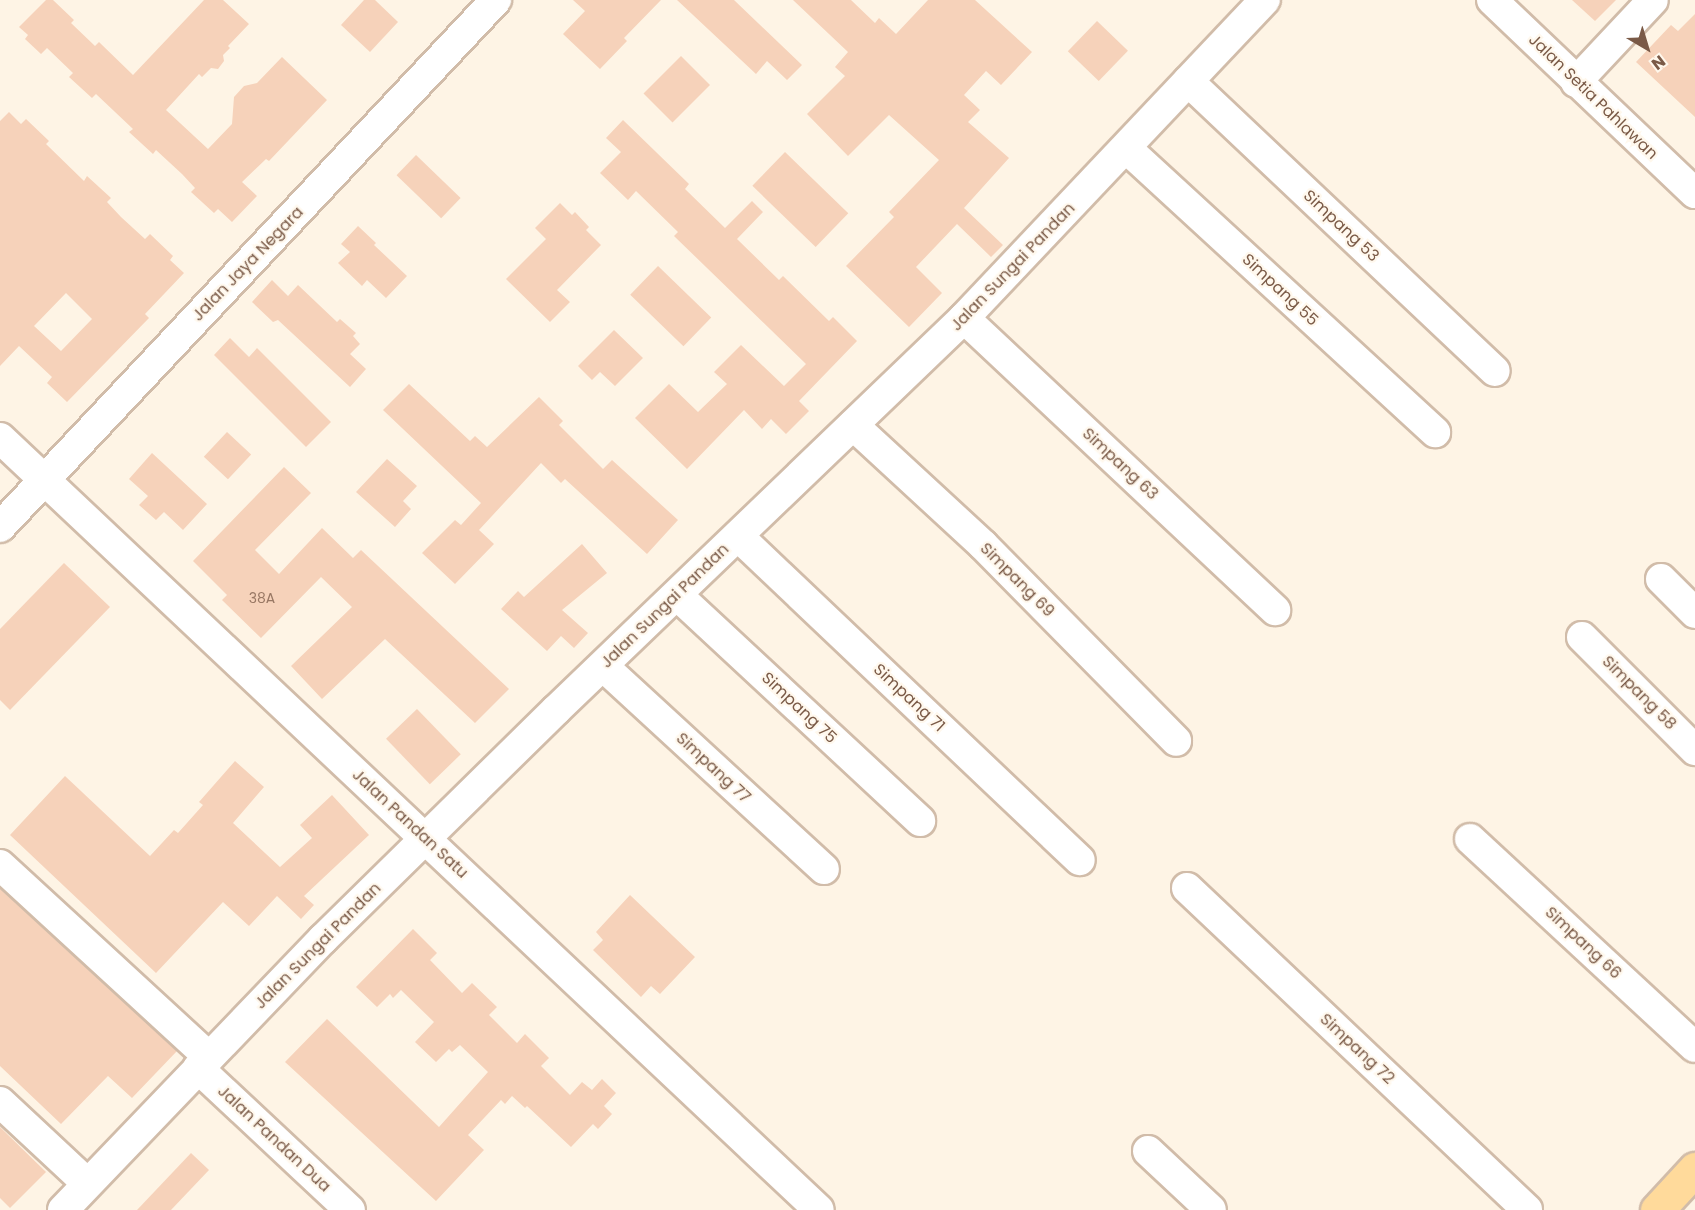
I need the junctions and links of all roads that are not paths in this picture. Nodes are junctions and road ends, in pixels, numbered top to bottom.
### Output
1 (496, 0) edge
2 (1265, 0) edge
3 (1492, 0) edge
4 (1653, 0) edge
5 (1188, 81) junction
6 (1576, 82) junction
7 (1126, 148) junction
8 (1695, 193) edge
9 (964, 318) junction
10 (1495, 371) dead end
11 (853, 424) junction
12 (1435, 432) dead end
13 (0, 438) edge
14 (45, 479) junction
15 (0, 527) edge
16 (738, 536) junction
17 (1661, 579) dead end
18 (676, 595) junction
19 (1275, 610) dead end
20 (1695, 613) edge
21 (1582, 637) dead end
22 (603, 666) junction
23 (1176, 741) dead end
24 (1695, 750) edge
25 (920, 821) dead end
26 (1470, 839) dead end
27 (425, 840) junction
28 (1080, 860) dead end
29 (0, 865) edge
30 (824, 869) dead end
31 (1187, 888) dead end
32 (1695, 1047) edge
33 (203, 1062) junction
34 (0, 1102) edge
35 (1148, 1151) dead end
36 (1695, 1169) edge
37 (87, 1183) junction
38 (63, 1210) edge
39 (350, 1210) edge
40 (819, 1210) edge
41 (1211, 1210) edge
42 (1527, 1210) edge
43 (1657, 1210) edge

1 - 14 street, Jalan Jaya Negara
2 - 5 street, Jalan Sungai Pandan
3 - 6 street, Jalan Setia Pahlawan
4 - 6 street
5 - 7 street, Jalan Sungai Pandan
5 - 10 street, Simpang 53
6 - 8 street, Jalan Setia Pahlawan
7 - 9 street, Jalan Sungai Pandan
7 - 12 street, Simpang 55
9 - 11 street, Jalan Sungai Pandan
9 - 19 street, Simpang 63
11 - 16 street, Jalan Sungai Pandan
11 - 23 street, Simpang 69
13 - 14 street, Jalan Pandan Satu
14 - 15 street, Jalan Jaya Negara
14 - 27 street, Jalan Pandan Satu
16 - 18 street, Jalan Sungai Pandan
16 - 28 street, Simpang 71
17 - 20 street
18 - 22 street, Jalan Sungai Pandan
18 - 25 street, Simpang 75
21 - 24 street, Simpang 58
22 - 27 street, Jalan Sungai Pandan
22 - 30 street, Simpang 77
26 - 32 street, Simpang 66
27 - 33 street, Jalan Sungai Pandan
27 - 40 street, Jalan Pandan Satu
29 - 33 street, Jalan Pandan Dua
31 - 42 street, Simpang 72
33 - 37 street, Jalan Sungai Pandan
33 - 39 street, Jalan Pandan Dua
34 - 37 street
35 - 41 street
36 - 43 main road
37 - 38 street, Jalan Sungai Pandan

